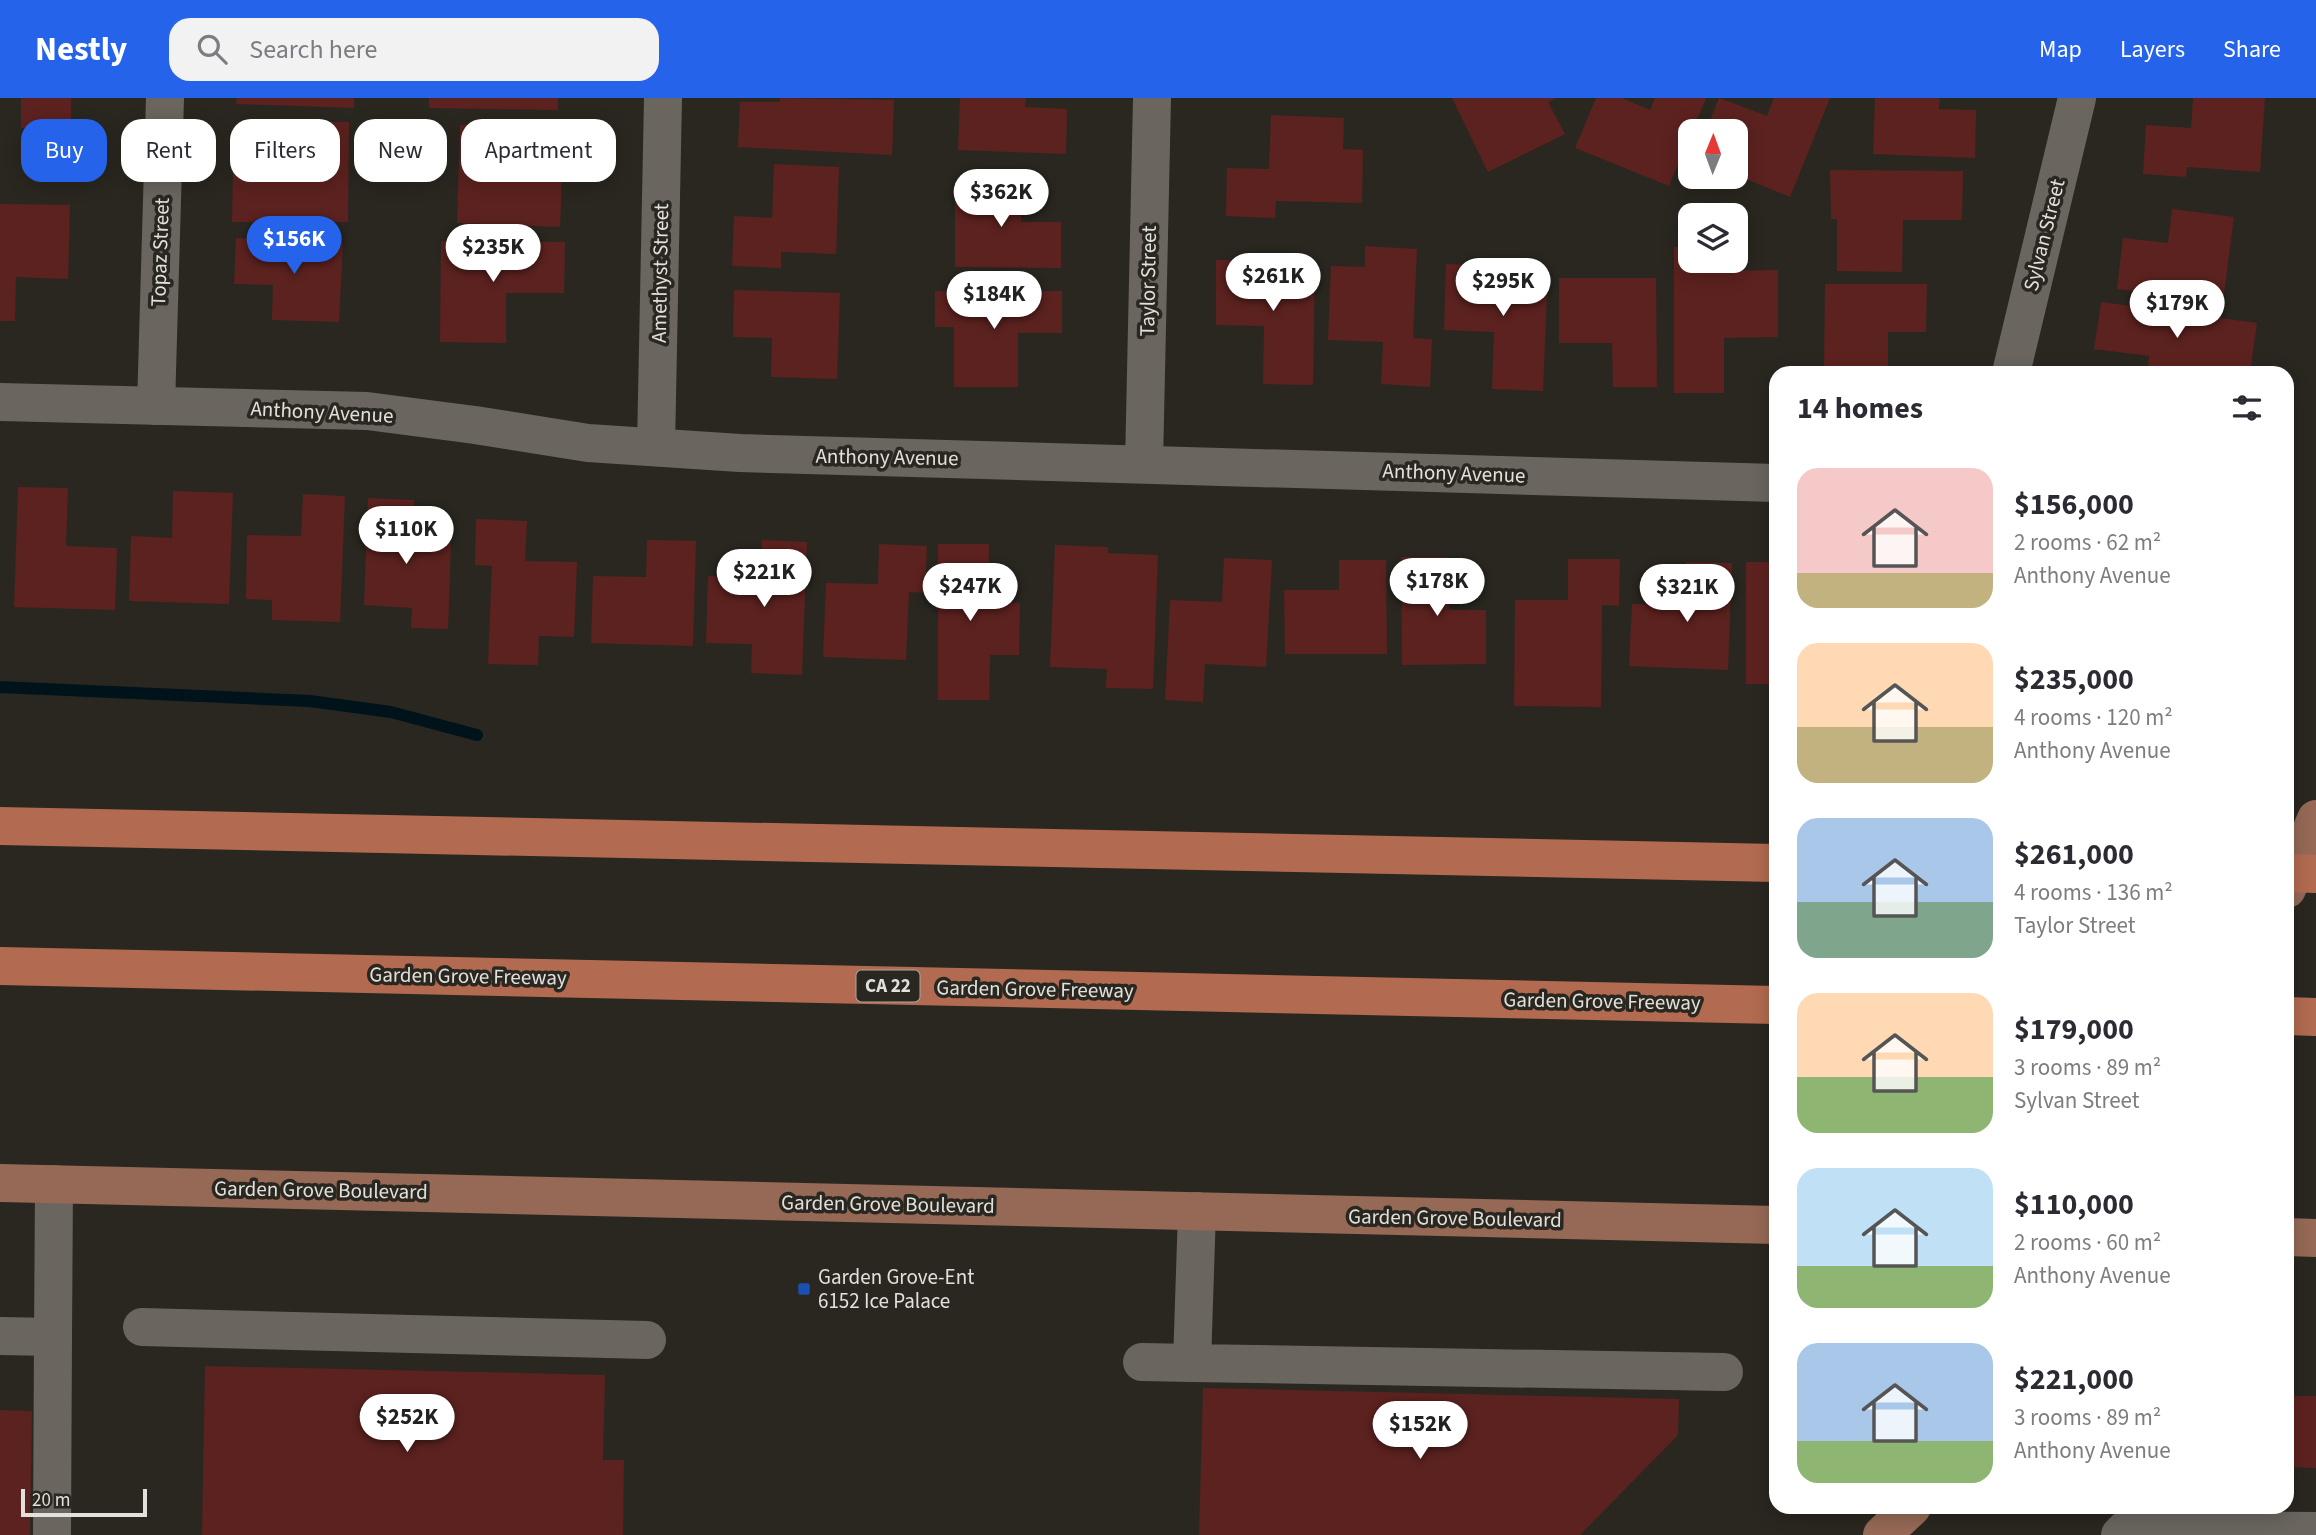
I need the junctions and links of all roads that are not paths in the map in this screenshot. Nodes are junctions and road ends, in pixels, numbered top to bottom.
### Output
1 (165, 98) edge
2 (663, 98) edge
3 (1152, 98) edge
4 (2077, 98) edge
5 (2013, 366) edge
6 (0, 402) edge
7 (156, 406) junction
8 (656, 447) junction
9 (1144, 464) junction
10 (1769, 483) edge
11 (2316, 818) edge
12 (0, 826) edge
13 (1769, 863) edge
14 (2294, 872) edge
15 (2294, 873) edge
16 (2316, 874) edge
17 (0, 966) edge
18 (1769, 1005) edge
19 (2294, 1016) edge
20 (2316, 1017) edge
21 (0, 1183) edge
22 (54, 1184) junction
23 (1197, 1211) junction
24 (1769, 1225) edge
25 (2294, 1237) edge
26 (2316, 1238) edge
27 (142, 1327) dead end
28 (0, 1336) edge
29 (53, 1337) junction
30 (647, 1340) dead end
31 (1142, 1362) dead end
32 (1192, 1363) junction
33 (1724, 1372) dead end
34 (1904, 1514) edge
35 (2316, 1531) edge
36 (52, 1535) edge
37 (1882, 1535) edge
38 (2120, 1535) edge

1 - 7 street, Topaz Street
2 - 8 street, Amethyst Street
3 - 9 street, Taylor Street
4 - 5 street, Sylvan Street
6 - 7 street, Anthony Avenue
7 - 8 street, Anthony Avenue
8 - 9 street, Anthony Avenue
9 - 10 street, Anthony Avenue
11 - 14 main road
12 - 13 highway
15 - 16 highway
17 - 18 highway, Garden Grove Freeway / CA 22
19 - 20 highway
21 - 22 main road, Garden Grove Boulevard
22 - 23 main road, Garden Grove Boulevard
22 - 29 street
23 - 24 main road, Garden Grove Boulevard
23 - 32 street
25 - 26 main road
27 - 30 street
28 - 29 street
29 - 36 street
31 - 32 street
32 - 33 street
34 - 37 main road
35 - 38 street

